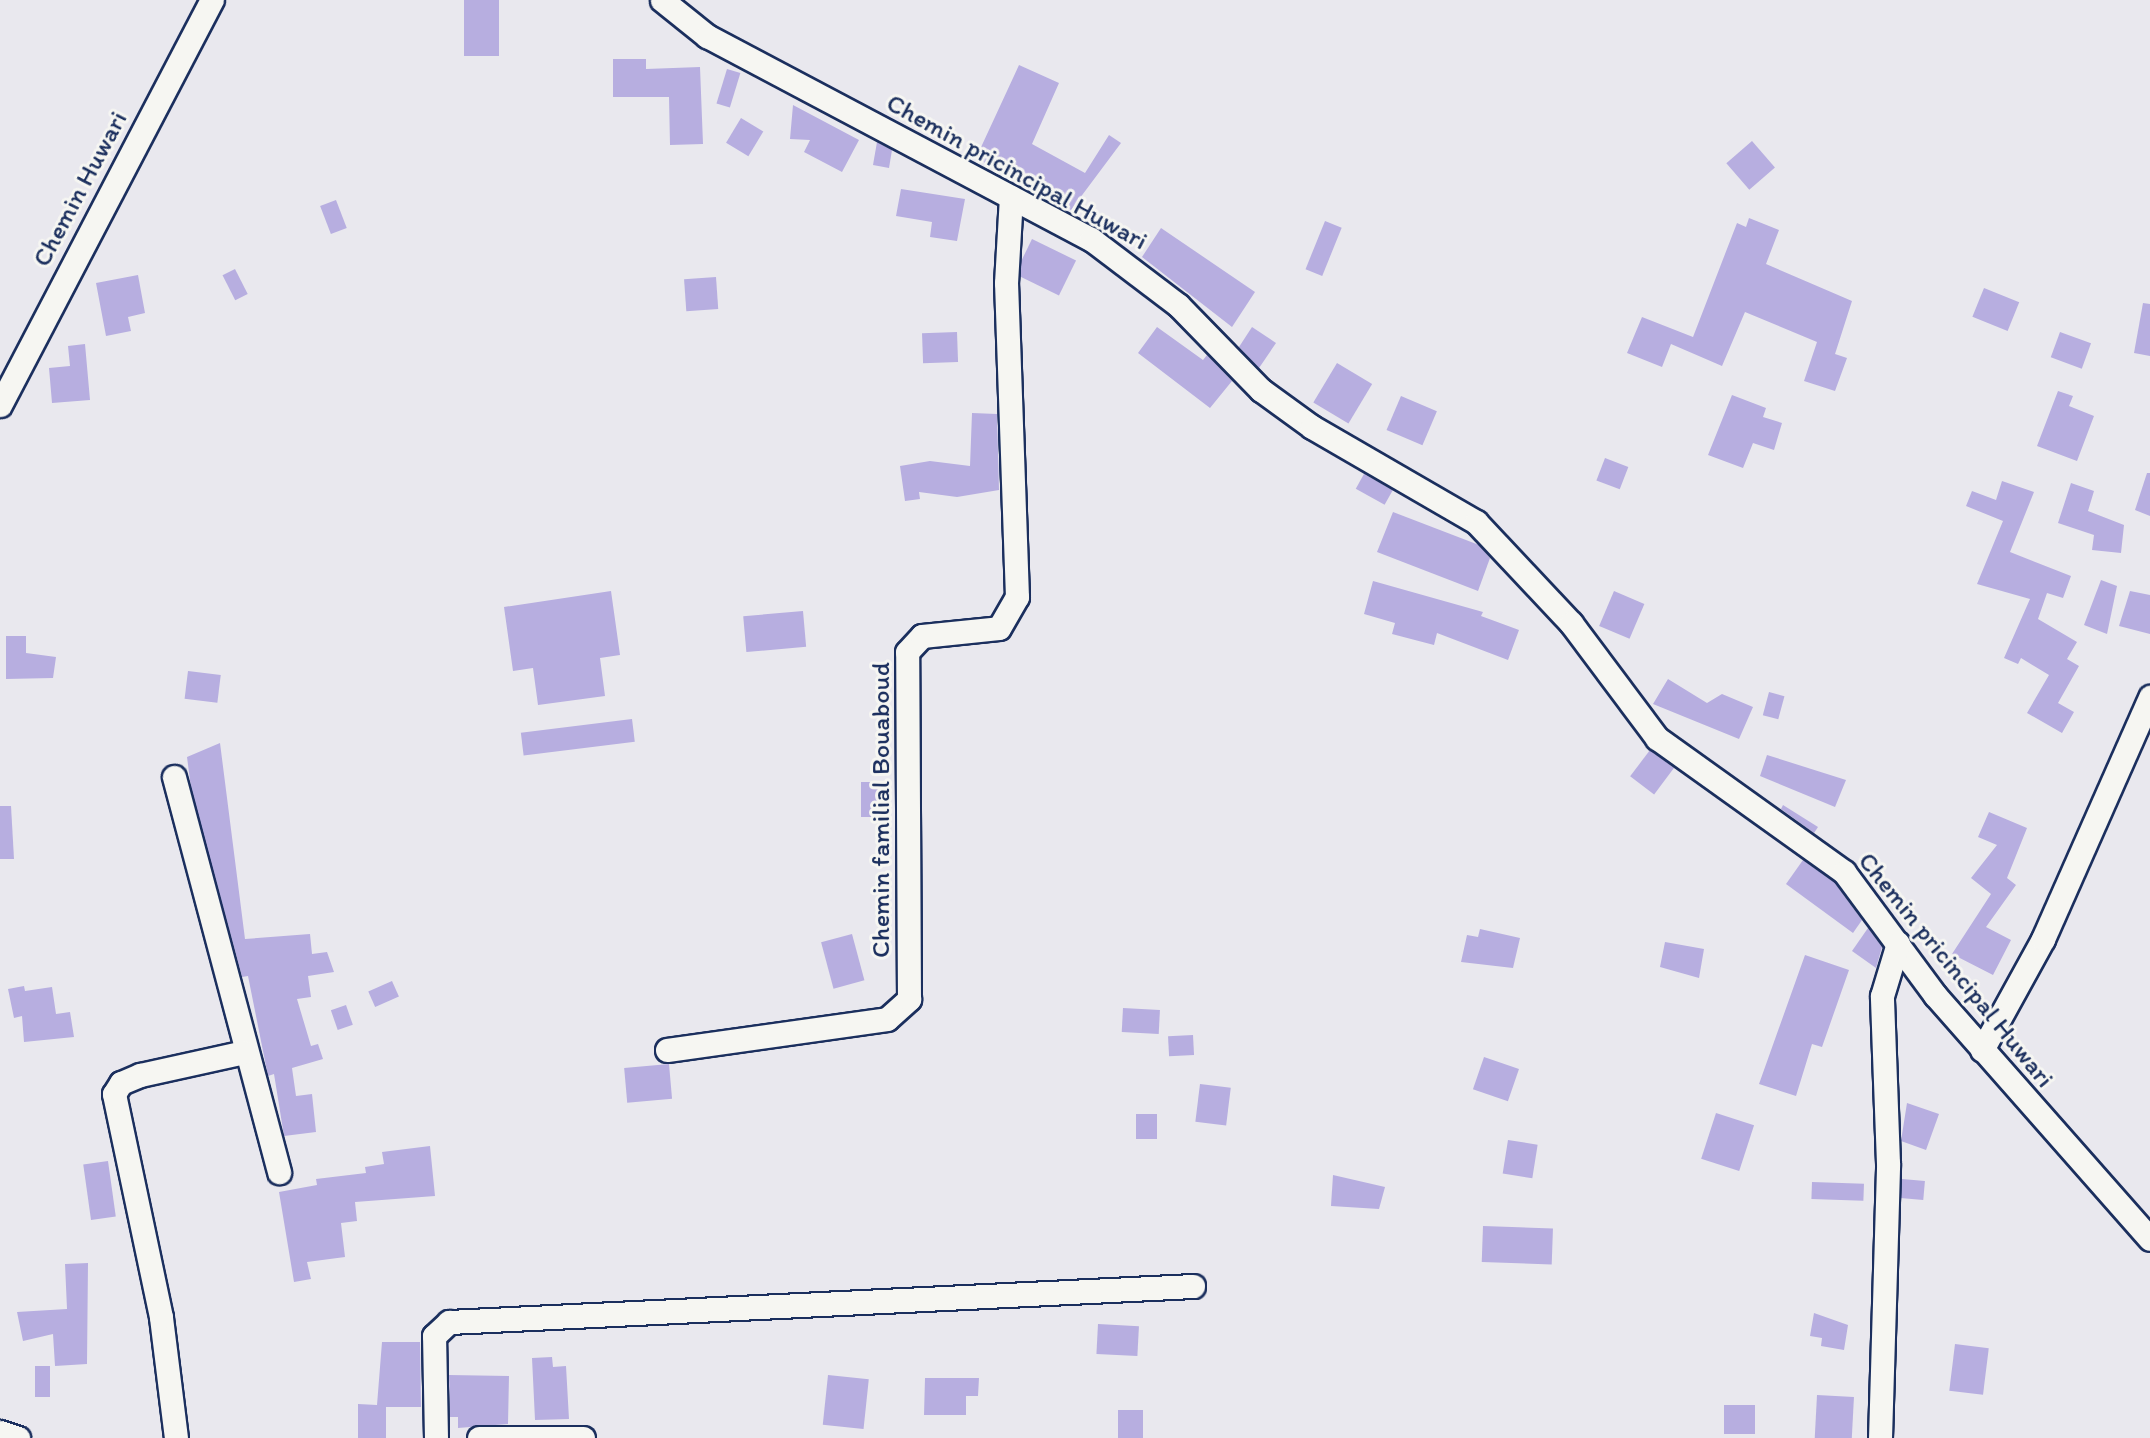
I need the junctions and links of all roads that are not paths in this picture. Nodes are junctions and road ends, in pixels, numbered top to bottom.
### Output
1 (212, 0) edge
2 (662, 0) edge
3 (1010, 197) junction
4 (0, 405) edge
5 (2150, 696) edge
6 (174, 777) dead end
7 (1898, 943) junction
8 (667, 1050) dead end
9 (1982, 1050) junction
10 (245, 1052) junction
11 (279, 1172) dead end
12 (2150, 1239) edge
13 (1193, 1286) dead end
14 (0, 1432) edge
15 (18, 1438) edge
16 (176, 1438) edge
17 (436, 1438) edge
18 (479, 1438) edge
19 (583, 1438) edge
20 (1880, 1438) edge

1 - 4 street, Chemin Huwari
2 - 3 street, Chemin pricincipal Huwari
3 - 7 street, Chemin pricincipal Huwari
3 - 8 street, Chemin familial Bouaboud
5 - 9 street
6 - 10 street
7 - 9 street, Chemin pricincipal Huwari
7 - 20 street
9 - 12 street, Chemin pricincipal Huwari
10 - 11 street
10 - 16 street
13 - 17 street
14 - 15 street
18 - 19 street

